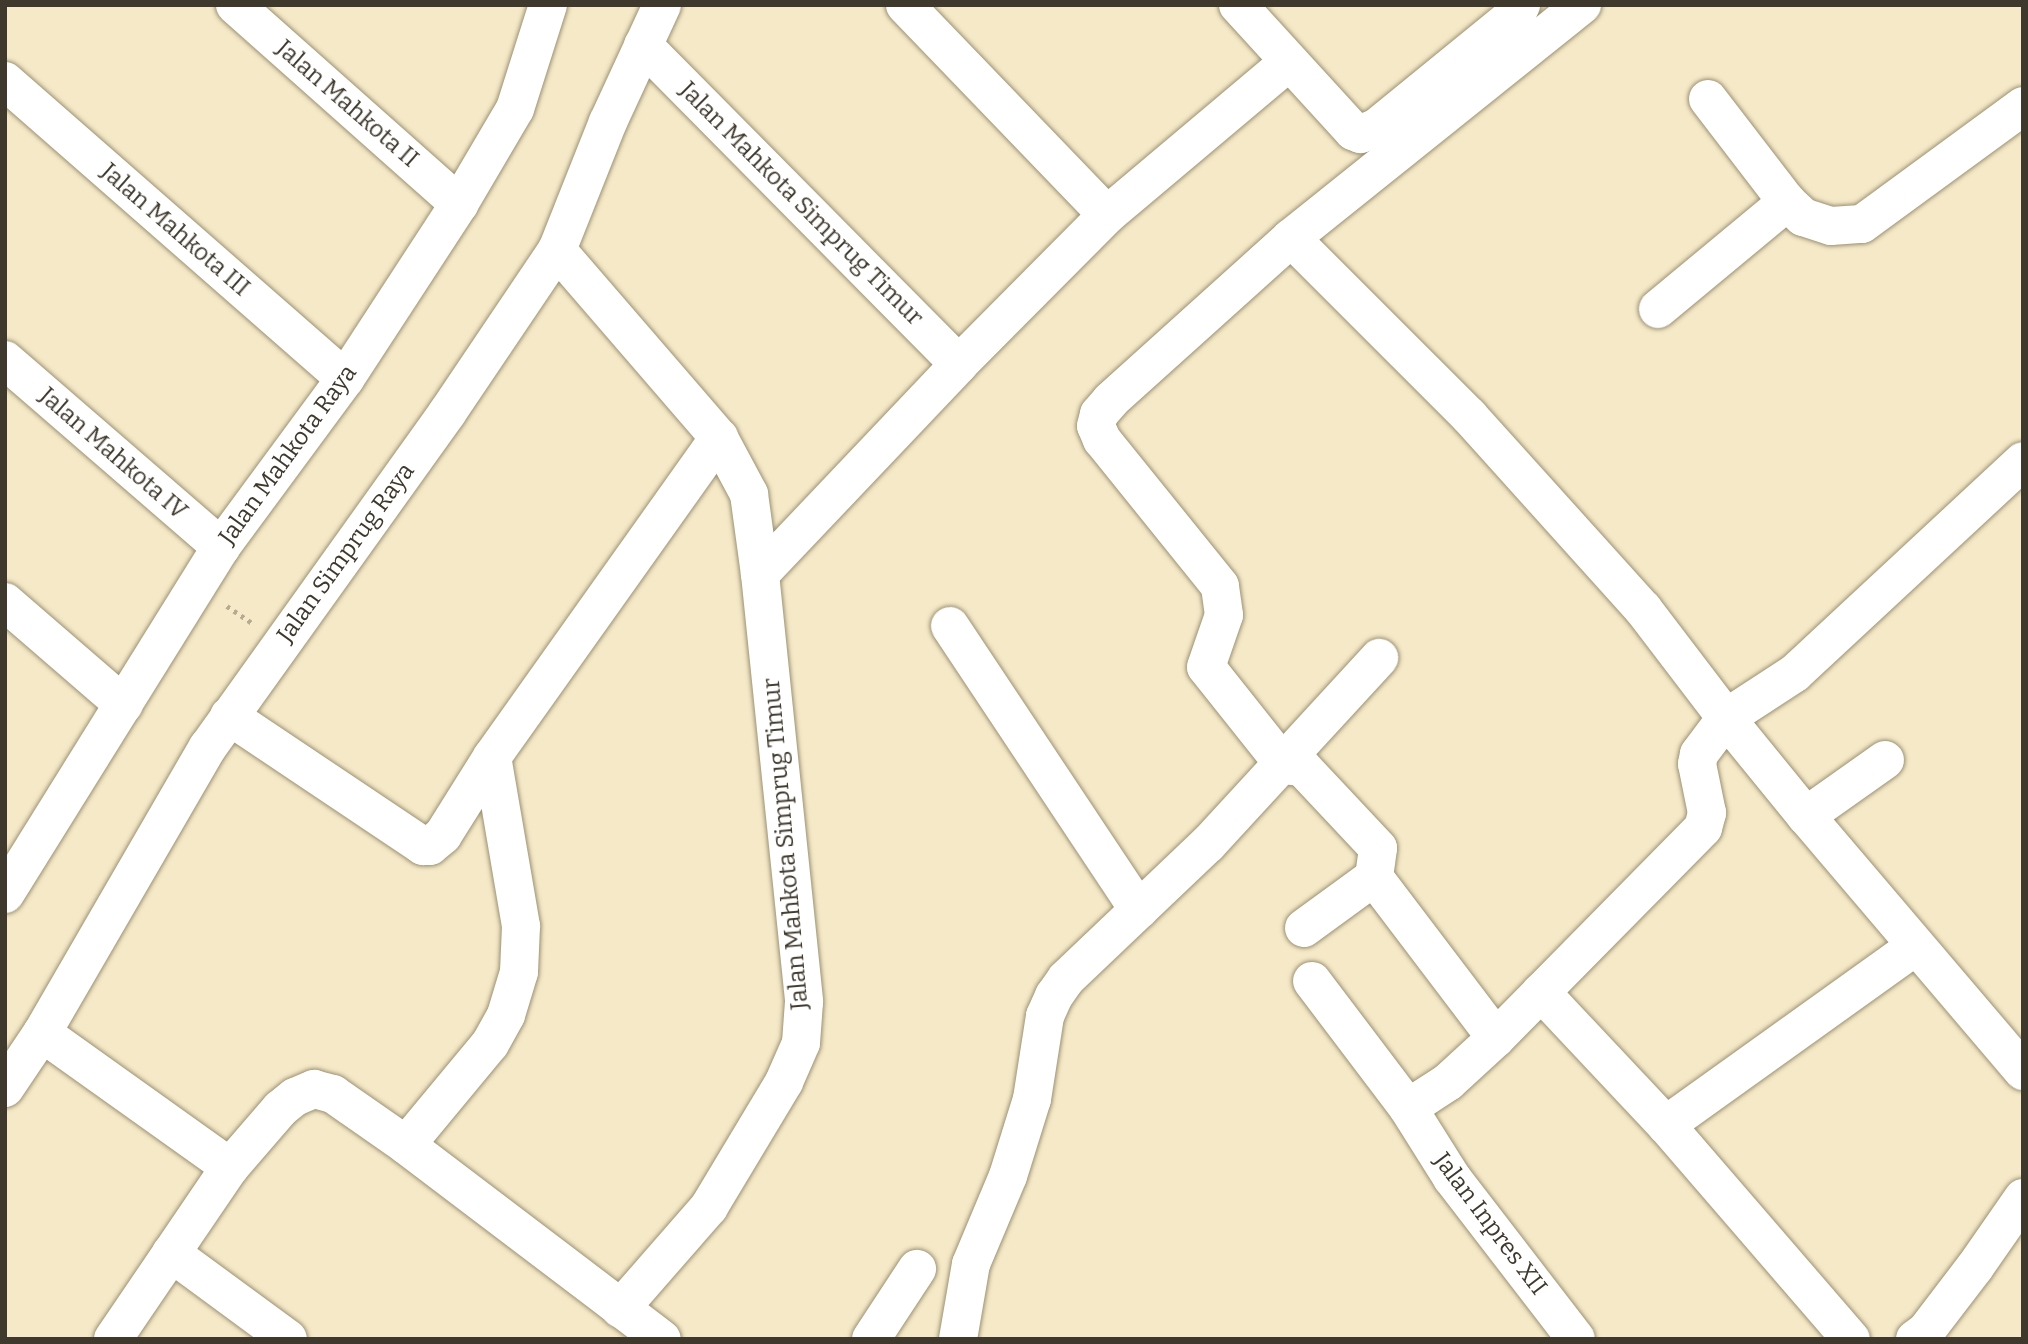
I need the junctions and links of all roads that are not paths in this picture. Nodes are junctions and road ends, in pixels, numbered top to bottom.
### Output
1 (235, 5) edge
2 (548, 5) edge
3 (662, 5) edge
4 (905, 5) edge
5 (1238, 5) edge
6 (1521, 5) edge
7 (1576, 7) edge
8 (643, 45) junction
9 (1289, 62) junction
10 (5, 81) edge
11 (1708, 99) dead end
12 (2023, 106) edge
13 (1787, 202) junction
14 (459, 204) junction
15 (1107, 215) junction
16 (1291, 238) junction
17 (557, 250) junction
18 (1658, 309) dead end
19 (5, 360) edge
20 (959, 364) junction
21 (345, 379) junction
22 (719, 438) junction
23 (2023, 461) edge
24 (221, 547) junction
25 (760, 574) junction
26 (5, 602) edge
27 (950, 626) dead end
28 (1379, 658) dead end
29 (124, 705) junction
30 (229, 716) junction
31 (1726, 718) junction
32 (492, 757) junction
33 (1885, 760) dead end
34 (1284, 765) junction
35 (1807, 816) junction
36 (1374, 877) junction
37 (5, 894) edge
38 (1139, 910) junction
39 (1304, 928) dead end
40 (1915, 947) junction
41 (1312, 981) dead end
42 (1541, 992) junction
43 (42, 1032) junction
44 (1496, 1038) junction
45 (2023, 1071) edge
46 (5, 1088) edge
47 (1408, 1108) junction
48 (1666, 1125) junction
49 (407, 1145) junction
50 (230, 1167) junction
51 (2023, 1198) edge
52 (171, 1253) junction
53 (917, 1269) dead end
54 (620, 1309) junction
55 (113, 1339) edge
56 (288, 1339) edge
57 (662, 1339) edge
58 (871, 1339) edge
59 (958, 1339) edge
60 (1576, 1339) edge
61 (1852, 1339) edge
62 (1914, 1339) edge

1 - 14 street, Jalan Mahkota II
2 - 14 street, Jalan Mahkota Raya
3 - 8 street, Jalan Simprug Raya
4 - 15 street
5 - 9 street
6 - 9 street
7 - 16 street
8 - 17 street, Jalan Simprug Raya
8 - 20 street, Jalan Mahkota Simprug Timur
9 - 15 street
10 - 21 street, Jalan Mahkota III
11 - 13 street
12 - 13 street
13 - 18 street
14 - 21 street, Jalan Mahkota Raya
15 - 20 street
16 - 31 street
16 - 34 street
17 - 22 street, Jalan Mahkota Simprug Timur
17 - 30 street, Jalan Simprug Raya
19 - 24 street, Jalan Mahkota IV
20 - 25 street
21 - 24 street, Jalan Mahkota Raya
22 - 25 street, Jalan Mahkota Simprug Timur
22 - 32 street
23 - 31 street
24 - 29 street, Jalan Mahkota Raya
25 - 54 street, Jalan Mahkota Simprug Timur
26 - 29 street
27 - 38 street
28 - 34 street
29 - 37 street, Jalan Mahkota Raya
30 - 32 street
30 - 43 street, Jalan Simprug Raya
31 - 35 street
31 - 42 street
32 - 49 street
33 - 35 street
34 - 36 street
34 - 38 street
35 - 40 street
36 - 39 street
36 - 44 street
38 - 59 street
40 - 45 street
40 - 48 street
41 - 47 street, Jalan Inpres XII
42 - 44 street
42 - 48 street
43 - 46 street, Jalan Simprug Raya
43 - 50 street
44 - 47 street
47 - 60 street, Jalan Inpres XII
48 - 61 street
49 - 50 street
49 - 54 street
50 - 52 street
51 - 62 street
52 - 55 street
52 - 56 street
53 - 58 street
54 - 57 street

